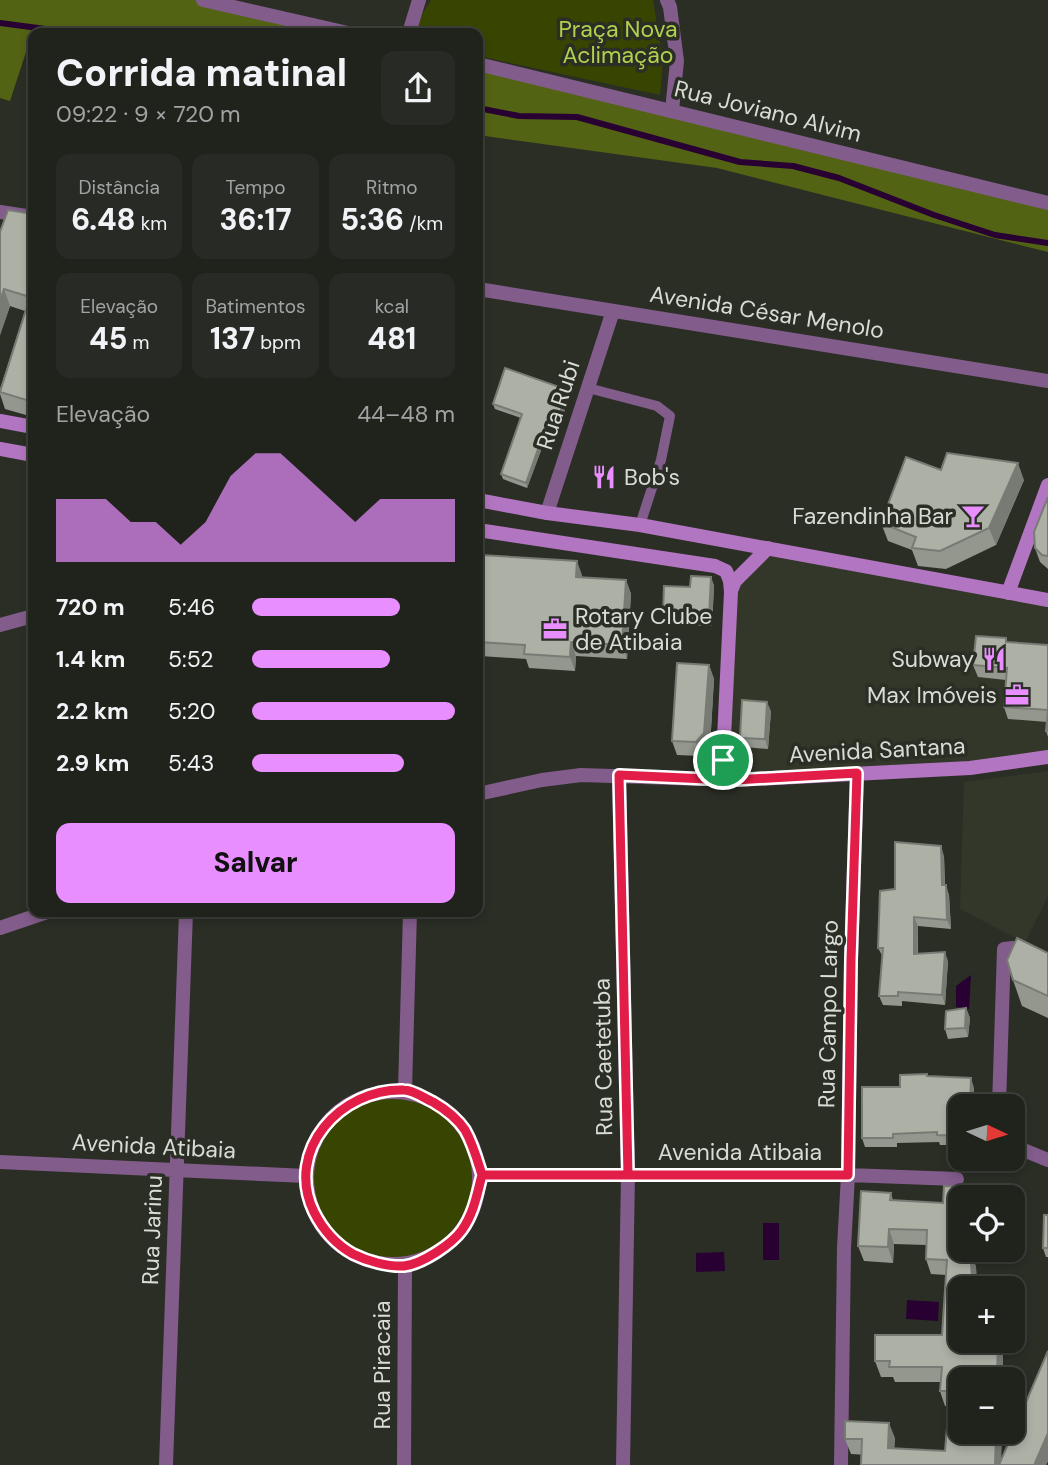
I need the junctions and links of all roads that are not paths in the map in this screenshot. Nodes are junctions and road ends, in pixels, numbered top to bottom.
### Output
1 (203, 0) edge
2 (419, 0) edge
3 (667, 0) edge
4 (326, 28) edge
5 (411, 28) edge
6 (483, 65) edge
7 (672, 111) junction
8 (1048, 203) edge
9 (0, 212) edge
10 (28, 216) edge
11 (483, 290) edge
12 (613, 310) junction
13 (1048, 381) edge
14 (588, 388) junction
15 (0, 421) edge
16 (28, 426) edge
17 (0, 450) edge
18 (28, 454) edge
19 (1048, 485) edge
20 (483, 501) edge
21 (547, 513) junction
22 (640, 525) junction
23 (483, 531) edge
24 (768, 548) junction
25 (731, 592) junction
26 (1008, 593) junction
27 (1048, 600) edge
28 (28, 617) edge
29 (0, 625) edge
30 (1048, 757) edge
31 (723, 760) junction
32 (857, 773) junction
33 (619, 775) junction
34 (707, 779) junction
35 (735, 780) junction
36 (483, 793) edge
37 (32, 917) edge
38 (186, 917) edge
39 (410, 917) edge
40 (0, 928) edge
41 (1048, 964) edge
42 (405, 1090) junction
43 (999, 1094) edge
44 (1026, 1151) edge
45 (1048, 1160) edge
46 (0, 1161) edge
47 (177, 1169) junction
48 (482, 1175) junction
49 (628, 1175) junction
50 (848, 1175) junction
51 (306, 1176) junction
52 (957, 1179) dead end
53 (405, 1266) junction
54 (166, 1465) edge
55 (404, 1465) edge
56 (623, 1465) edge
57 (841, 1465) edge

1 - 4 street
2 - 5 street
3 - 7 street
6 - 7 street, Rua Joviano Alvim
7 - 8 street, Rua Joviano Alvim
9 - 10 street
11 - 12 street, Avenida César Menolo
12 - 13 street, Avenida César Menolo
12 - 14 street, Rua Rubi
14 - 21 street, Rua Rubi
14 - 22 lane
15 - 16 main road
17 - 18 main road
19 - 26 main road
20 - 21 main road
21 - 22 main road
22 - 24 main road
23 - 25 main road
24 - 25 main road
24 - 26 main road
25 - 31 main road
26 - 27 main road
28 - 29 street
30 - 32 main road, Avenida Santana
31 - 34 street
31 - 35 main road
32 - 35 main road, Avenida Santana
32 - 50 street, Rua Campo Largo
33 - 34 street, Avenida Santana
33 - 36 street, Avenida Santana
33 - 49 street, Rua Caetetuba
34 - 35 street, Avenida Santana
37 - 40 street
38 - 47 street, Rua Jarinu
39 - 42 street
41 - 43 street
42 - 48 street
42 - 51 street
44 - 45 street
46 - 47 street, Avenida Atibaia
47 - 51 street, Avenida Atibaia
47 - 54 street, Rua Jarinu
48 - 49 street, Avenida Atibaia
48 - 53 street
49 - 50 street, Avenida Atibaia
49 - 56 street, Rua Caetetuba
50 - 52 street, Avenida Atibaia
50 - 57 street, Rua Campo Largo
51 - 53 street
53 - 55 street, Rua Piracaia

